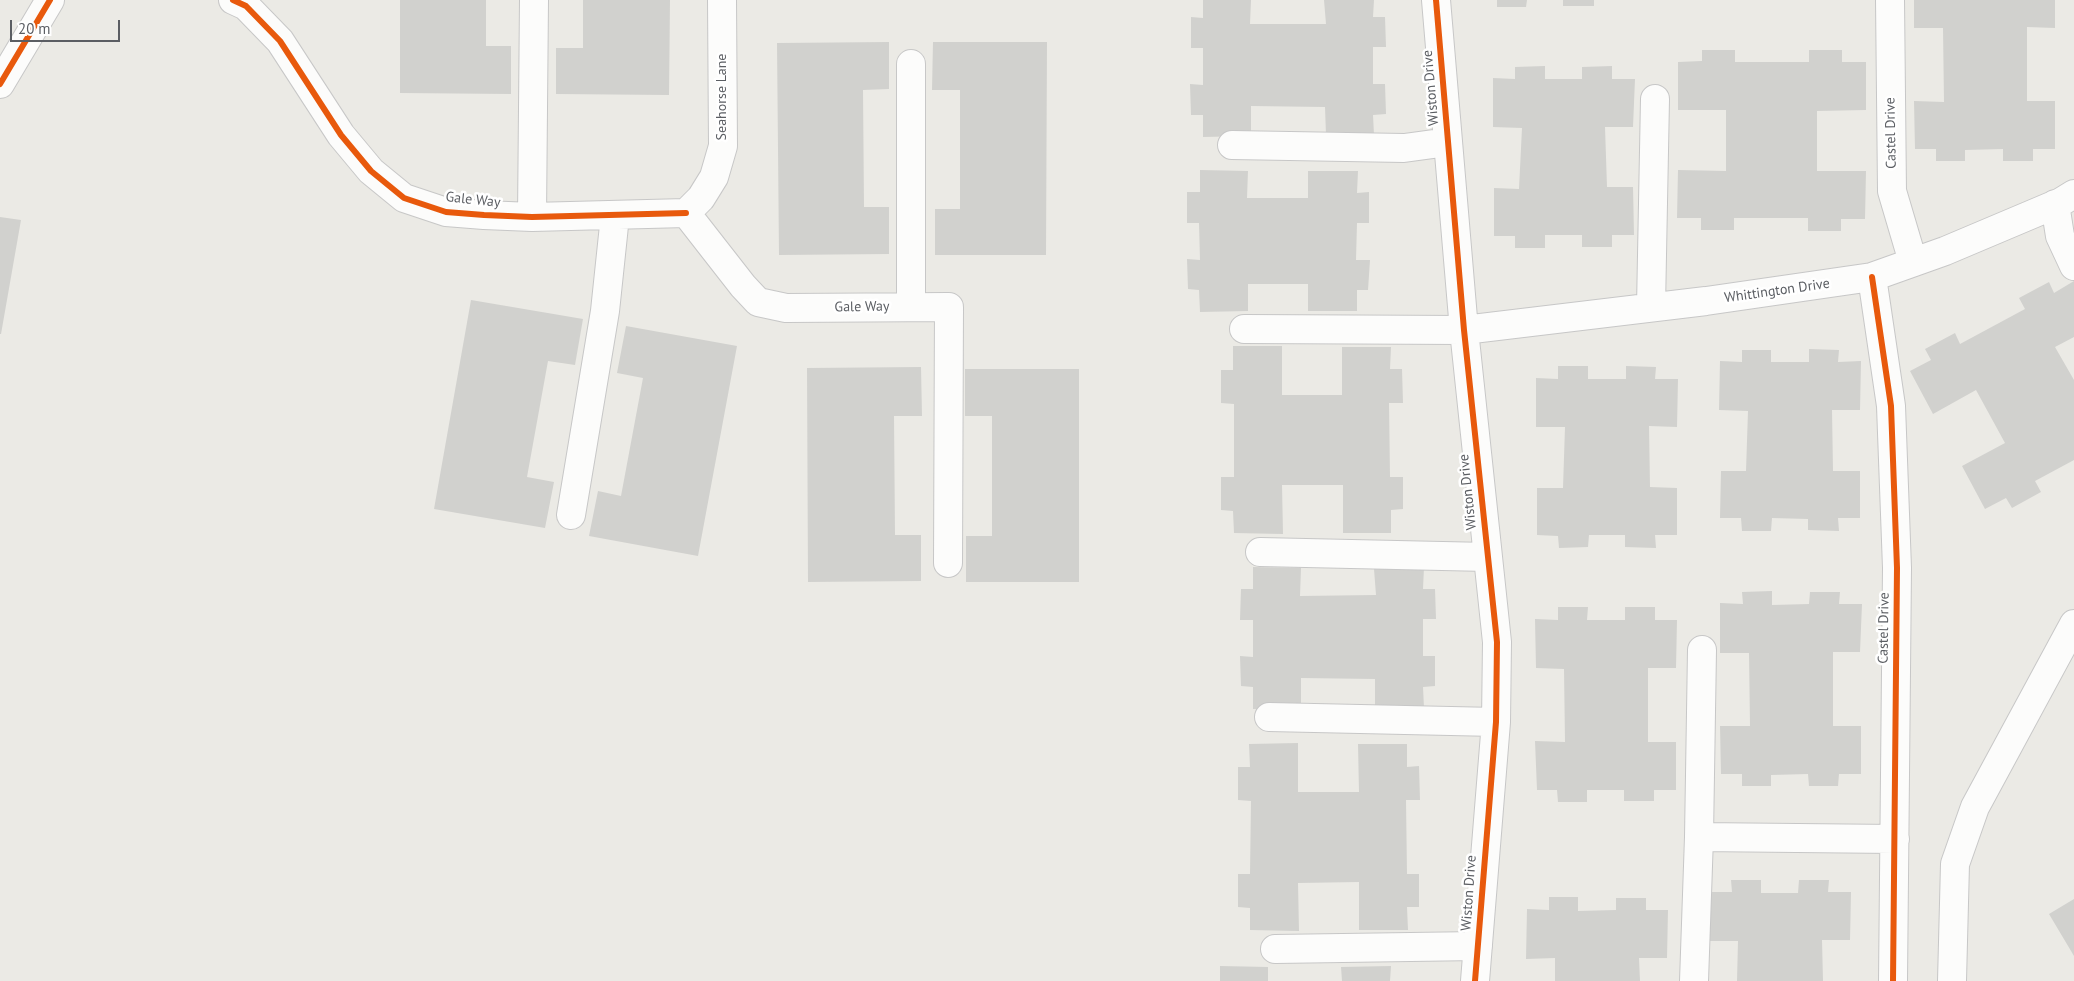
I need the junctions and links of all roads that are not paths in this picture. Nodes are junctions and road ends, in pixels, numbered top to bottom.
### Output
1 (50, 0) edge
2 (233, 0) edge
3 (534, 0) edge
4 (722, 0) edge
5 (1436, 0) edge
6 (1890, 0) edge
7 (911, 64) dead end
8 (0, 84) edge
9 (1655, 99) dead end
10 (1448, 142) junction
11 (1232, 145) dead end
12 (2065, 199) edge
13 (686, 213) junction
14 (615, 216) junction
15 (532, 217) junction
16 (1913, 262) junction
17 (2074, 266) edge
18 (1872, 277) junction
19 (911, 306) junction
20 (1651, 307) junction
21 (1244, 329) dead end
22 (1464, 330) junction
23 (571, 515) dead end
24 (1260, 552) dead end
25 (1488, 557) junction
26 (948, 563) dead end
27 (2074, 624) edge
28 (1702, 650) dead end
29 (1269, 717) dead end
30 (1496, 722) junction
31 (1699, 837) junction
32 (1895, 839) junction
33 (1478, 946) junction
34 (1275, 949) dead end
35 (1475, 981) edge
36 (1694, 981) edge
37 (1893, 981) edge
38 (1952, 981) edge

1 - 8 street
2 - 15 street, Gale Way
3 - 15 street
4 - 13 street, Seahorse Lane
5 - 10 street, Wiston Drive
6 - 16 street, Castel Drive
7 - 19 street
9 - 20 street
10 - 11 street
10 - 22 street, Wiston Drive
12 - 16 street, Whittington Drive
12 - 17 street
13 - 14 street, Gale Way
13 - 19 street, Gale Way
14 - 15 street, Gale Way
14 - 23 street
16 - 18 street, Whittington Drive
18 - 20 street, Whittington Drive
18 - 32 street, Castel Drive
19 - 26 street, Gale Way
20 - 22 street, Whittington Drive
21 - 22 street, Whittington Drive
22 - 25 street, Wiston Drive
24 - 25 street
25 - 30 street, Wiston Drive
27 - 38 street
28 - 31 street
29 - 30 street
30 - 33 street, Wiston Drive
31 - 32 street
31 - 36 street
32 - 37 street, Castel Drive
33 - 34 street
33 - 35 street, Wiston Drive

